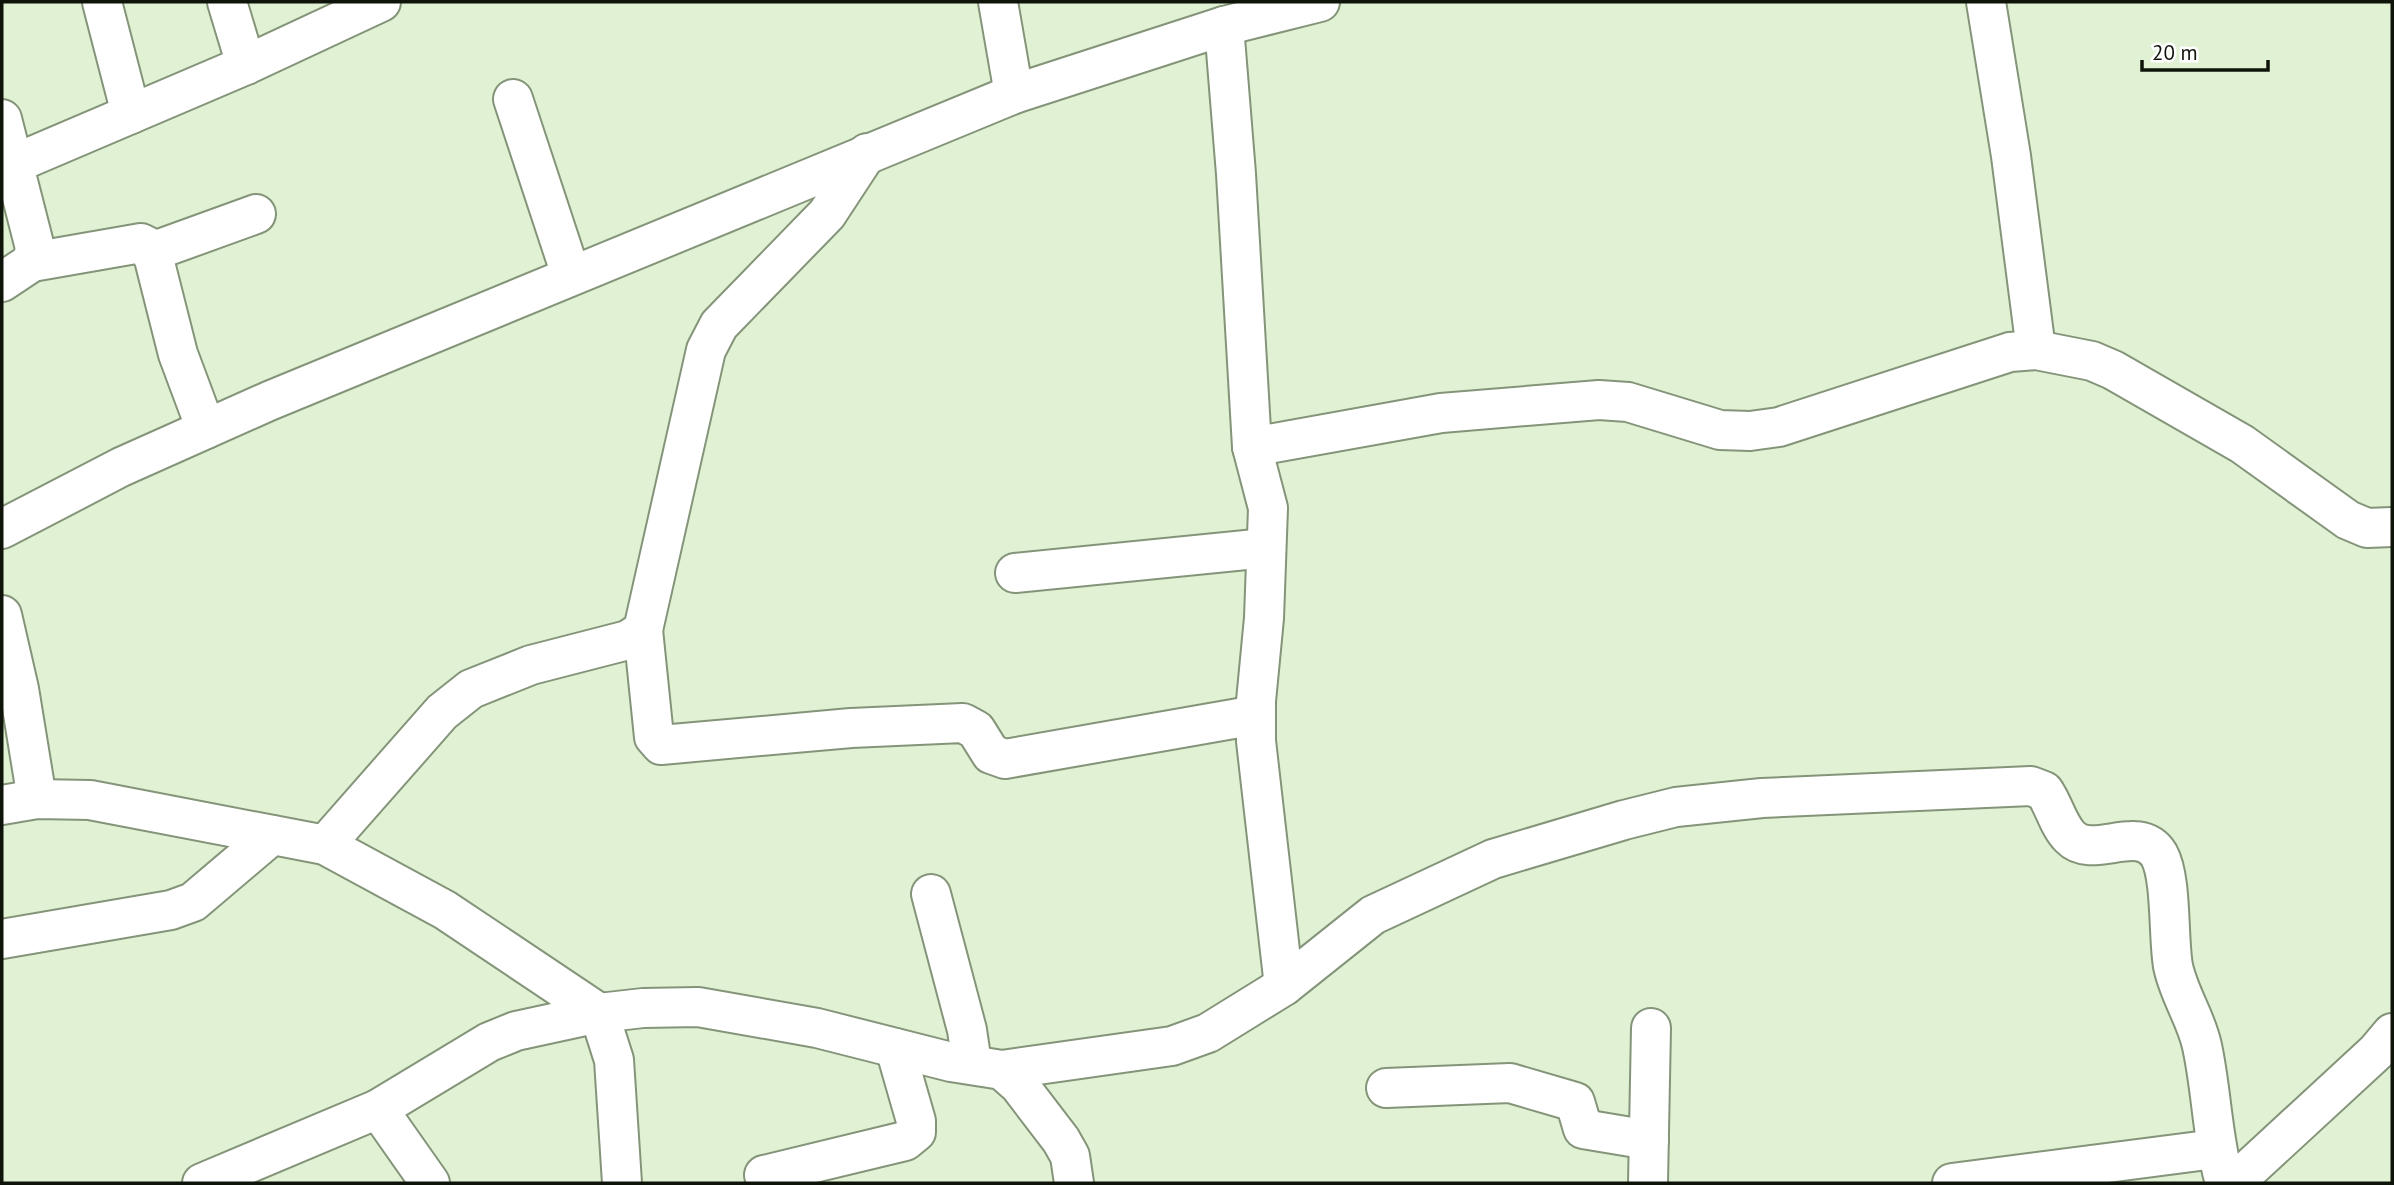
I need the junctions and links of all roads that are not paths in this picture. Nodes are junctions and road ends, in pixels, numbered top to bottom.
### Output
1 (102, 2) edge
2 (227, 2) edge
3 (382, 2) edge
4 (998, 2) edge
5 (1320, 2) edge
6 (1986, 2) edge
7 (1224, 26) junction
8 (246, 65) junction
9 (1014, 94) junction
10 (513, 99) dead end
11 (131, 114) junction
12 (2, 119) edge
13 (867, 153) junction
14 (8, 166) edge
15 (257, 214) dead end
16 (151, 251) junction
17 (17, 272) edge
18 (571, 275) junction
19 (2036, 350) junction
20 (206, 429) junction
21 (1252, 447) junction
22 (2392, 527) edge
23 (2, 529) edge
24 (1266, 548) junction
25 (1015, 573) dead end
26 (2, 615) edge
27 (643, 630) junction
28 (1256, 715) junction
29 (19, 802) edge
30 (272, 835) junction
31 (325, 845) junction
32 (931, 894) dead end
33 (2, 939) edge
34 (1284, 986) junction
35 (599, 1013) junction
36 (1651, 1028) dead end
37 (2387, 1046) edge
38 (895, 1048) junction
39 (987, 1067) junction
40 (1386, 1088) dead end
41 (378, 1110) junction
42 (1649, 1140) junction
43 (2220, 1166) edge
44 (764, 1175) dead end
45 (202, 1183) edge
46 (430, 1183) edge
47 (622, 1183) edge
48 (1074, 1183) edge
49 (1648, 1183) edge
50 (1952, 1183) edge
51 (2234, 1183) edge

1 - 11 street
2 - 8 street
3 - 8 street
4 - 9 street
5 - 7 street
6 - 19 street
7 - 9 street
7 - 21 street
8 - 11 street
9 - 13 street
10 - 18 street
11 - 14 street
12 - 14 street
13 - 18 street
13 - 27 street
14 - 17 street
15 - 16 street
16 - 17 street
16 - 20 street
18 - 20 street
19 - 21 street
19 - 22 street
20 - 23 street
21 - 24 street
24 - 25 street
24 - 28 street
26 - 29 street
27 - 28 street
27 - 31 street
28 - 34 street
29 - 30 street
30 - 31 street
30 - 33 street
31 - 35 street
32 - 39 street
34 - 39 street
34 - 43 street
35 - 38 street
35 - 41 street
35 - 47 street
36 - 42 street
37 - 51 street
38 - 39 street
38 - 44 street
39 - 48 street
40 - 42 street
41 - 45 street
41 - 46 street
42 - 49 street
43 - 50 street

